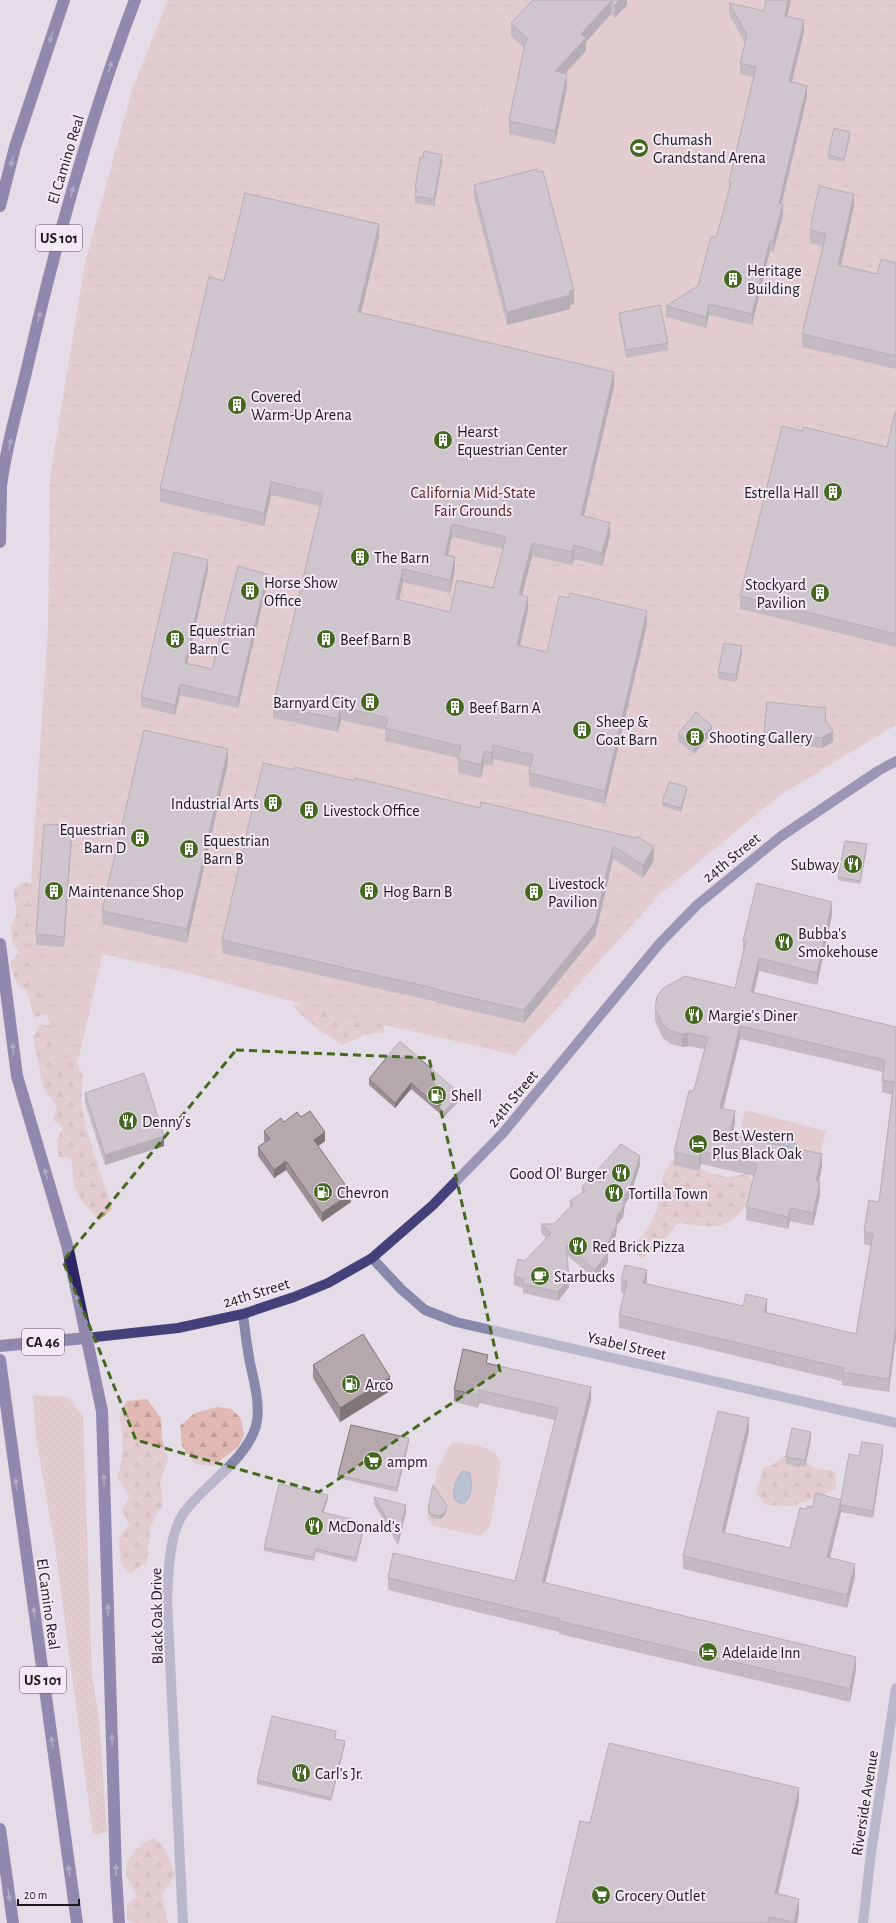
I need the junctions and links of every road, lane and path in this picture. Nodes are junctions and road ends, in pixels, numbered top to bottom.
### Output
1 (64, 0) edge
2 (135, 0) edge
3 (0, 206) edge
4 (1, 488) edge
5 (0, 542) edge
6 (896, 761) edge
7 (0, 944) edge
8 (372, 1258) junction
9 (243, 1314) junction
10 (86, 1338) junction
11 (0, 1346) edge
12 (0, 1360) edge
13 (896, 1423) edge
14 (896, 1688) edge
15 (0, 1829) edge
16 (13, 1923) edge
17 (77, 1923) edge
18 (119, 1923) edge
19 (183, 1923) edge
20 (863, 1923) edge

1 -> 3 highway
4 -> 2 highway, El Camino Real / US 101
4 - 5 highway, El Camino Real
6 - 8 main road, 24th Street
10 -> 7 highway
8 - 9 main road, 24th Street
8 - 13 street, Ysabel Street
9 - 10 main road, 24th Street
9 - 19 street, Black Oak Drive
10 - 11 highway, CA 46
18 -> 10 highway
17 -> 12 highway, El Camino Real / US 101
14 - 20 street, Riverside Avenue
15 -> 16 highway

